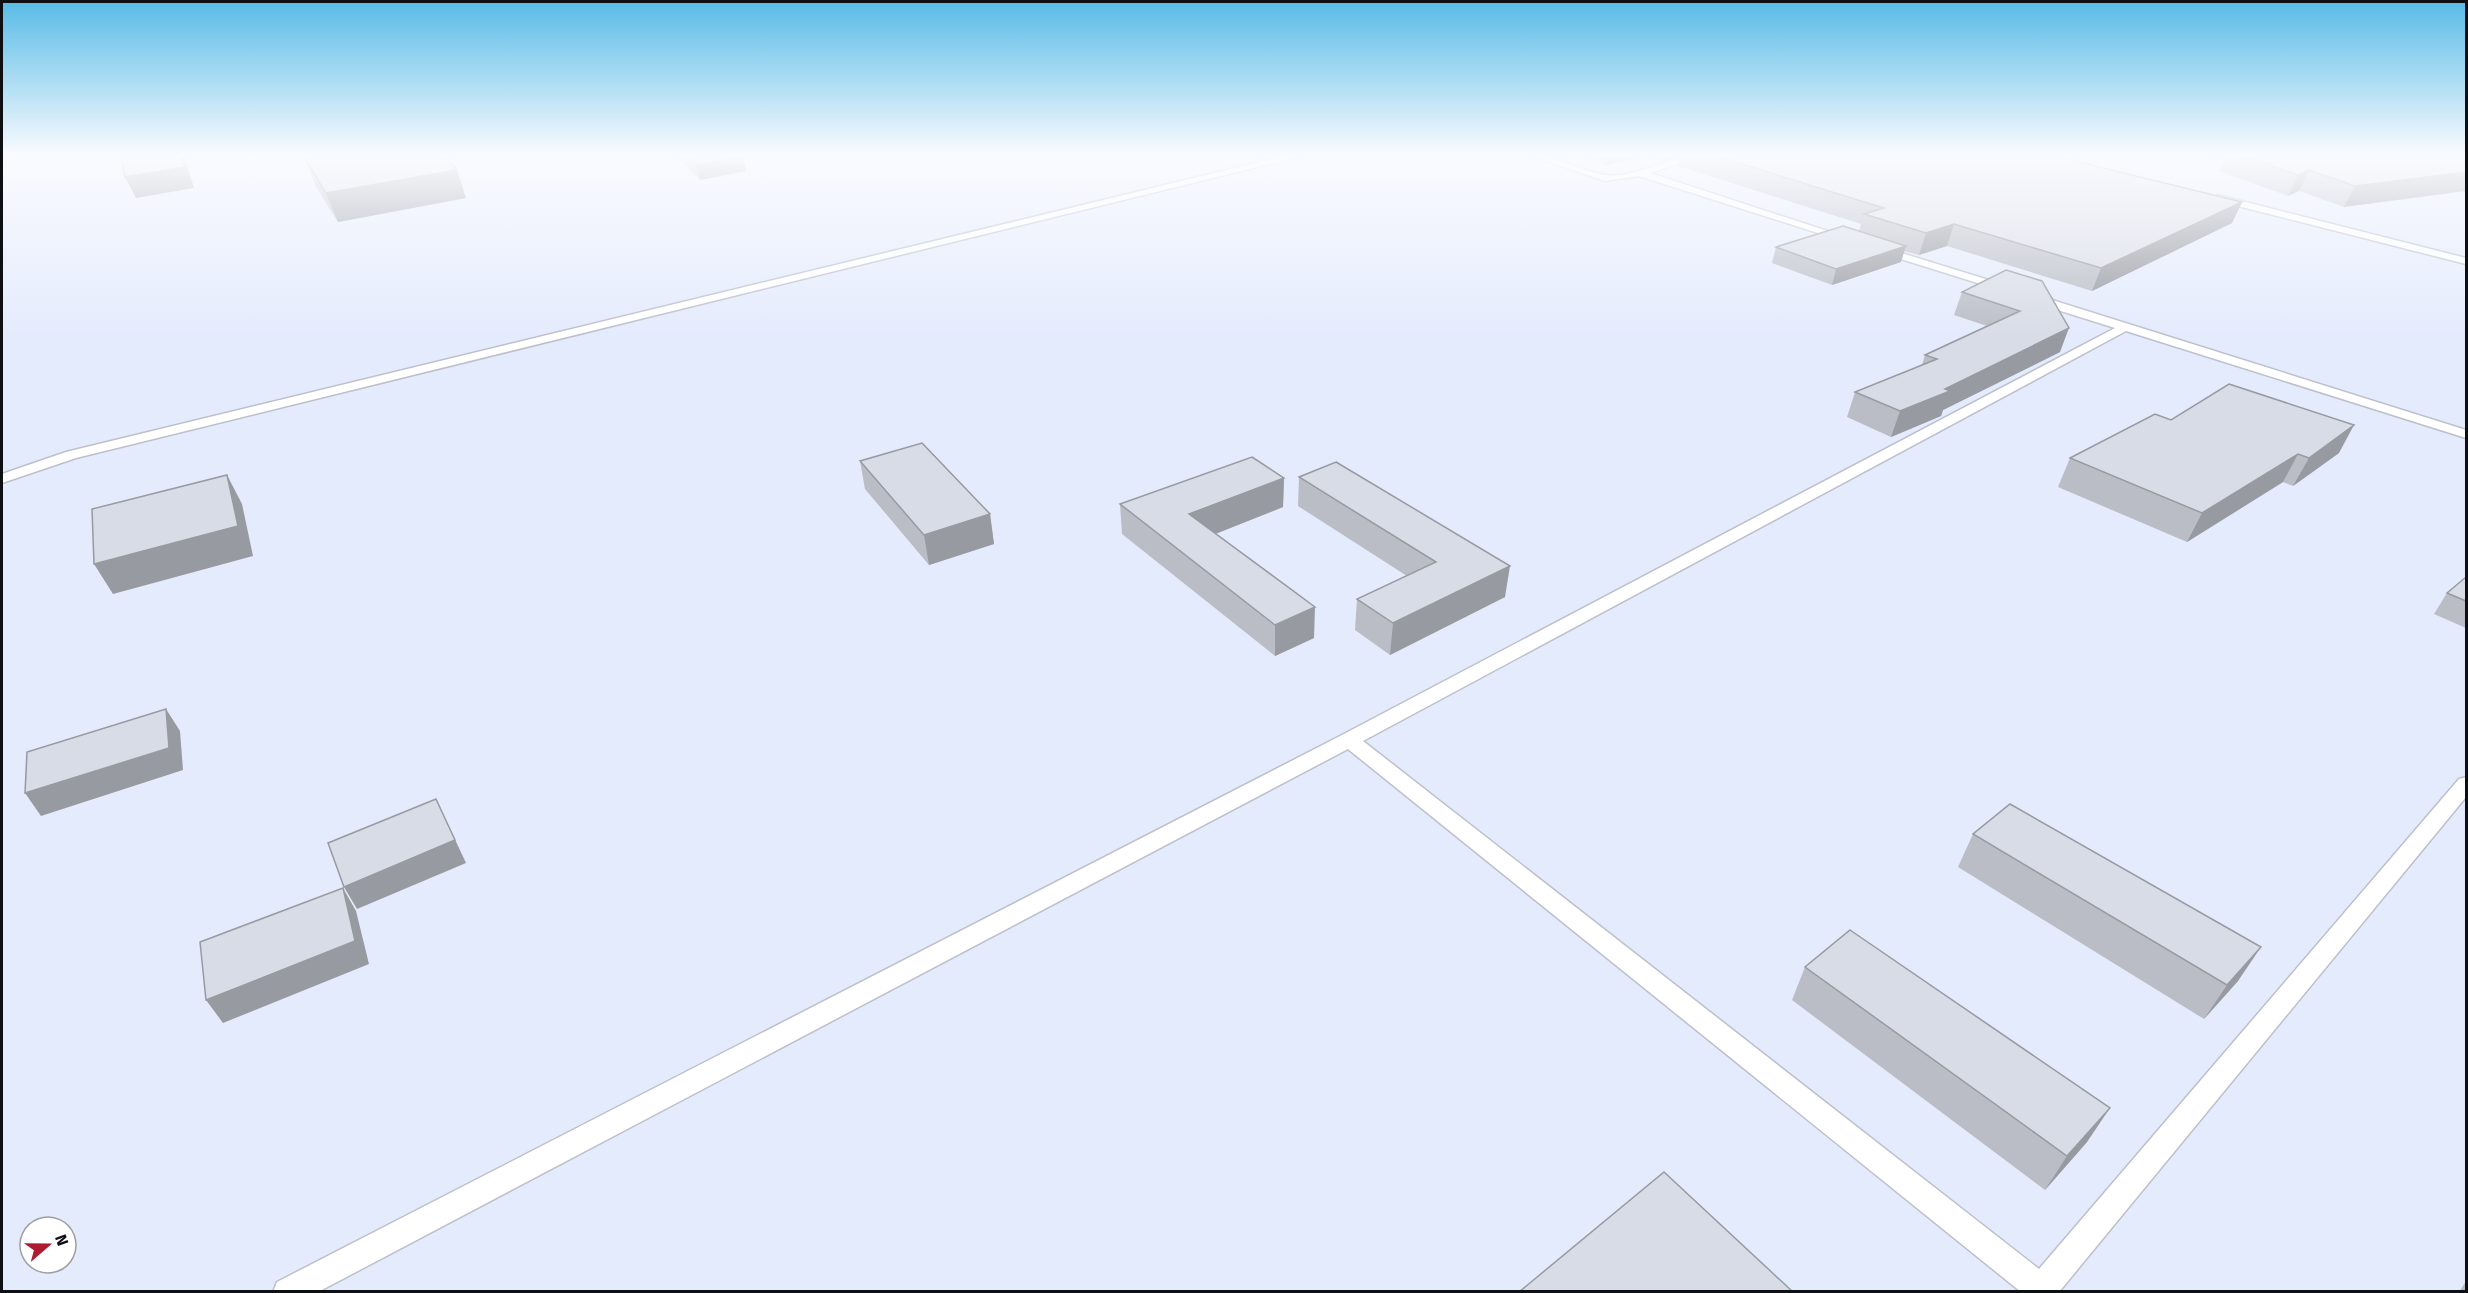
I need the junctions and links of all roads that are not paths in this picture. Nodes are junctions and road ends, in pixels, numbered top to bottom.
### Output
1 (1047, 216) edge
2 (1776, 216) edge
3 (2289, 216) edge
4 (2466, 261) edge
5 (2125, 327) junction
6 (2466, 434) edge
7 (2, 479) edge
8 (1349, 740) junction
9 (2466, 784) edge
10 (2041, 1290) edge
11 (287, 1292) edge

1 - 7 lane
2 - 5 lane
3 - 4 lane
5 - 6 lane
5 - 8 lane
8 - 10 lane
8 - 11 lane
9 - 10 lane

